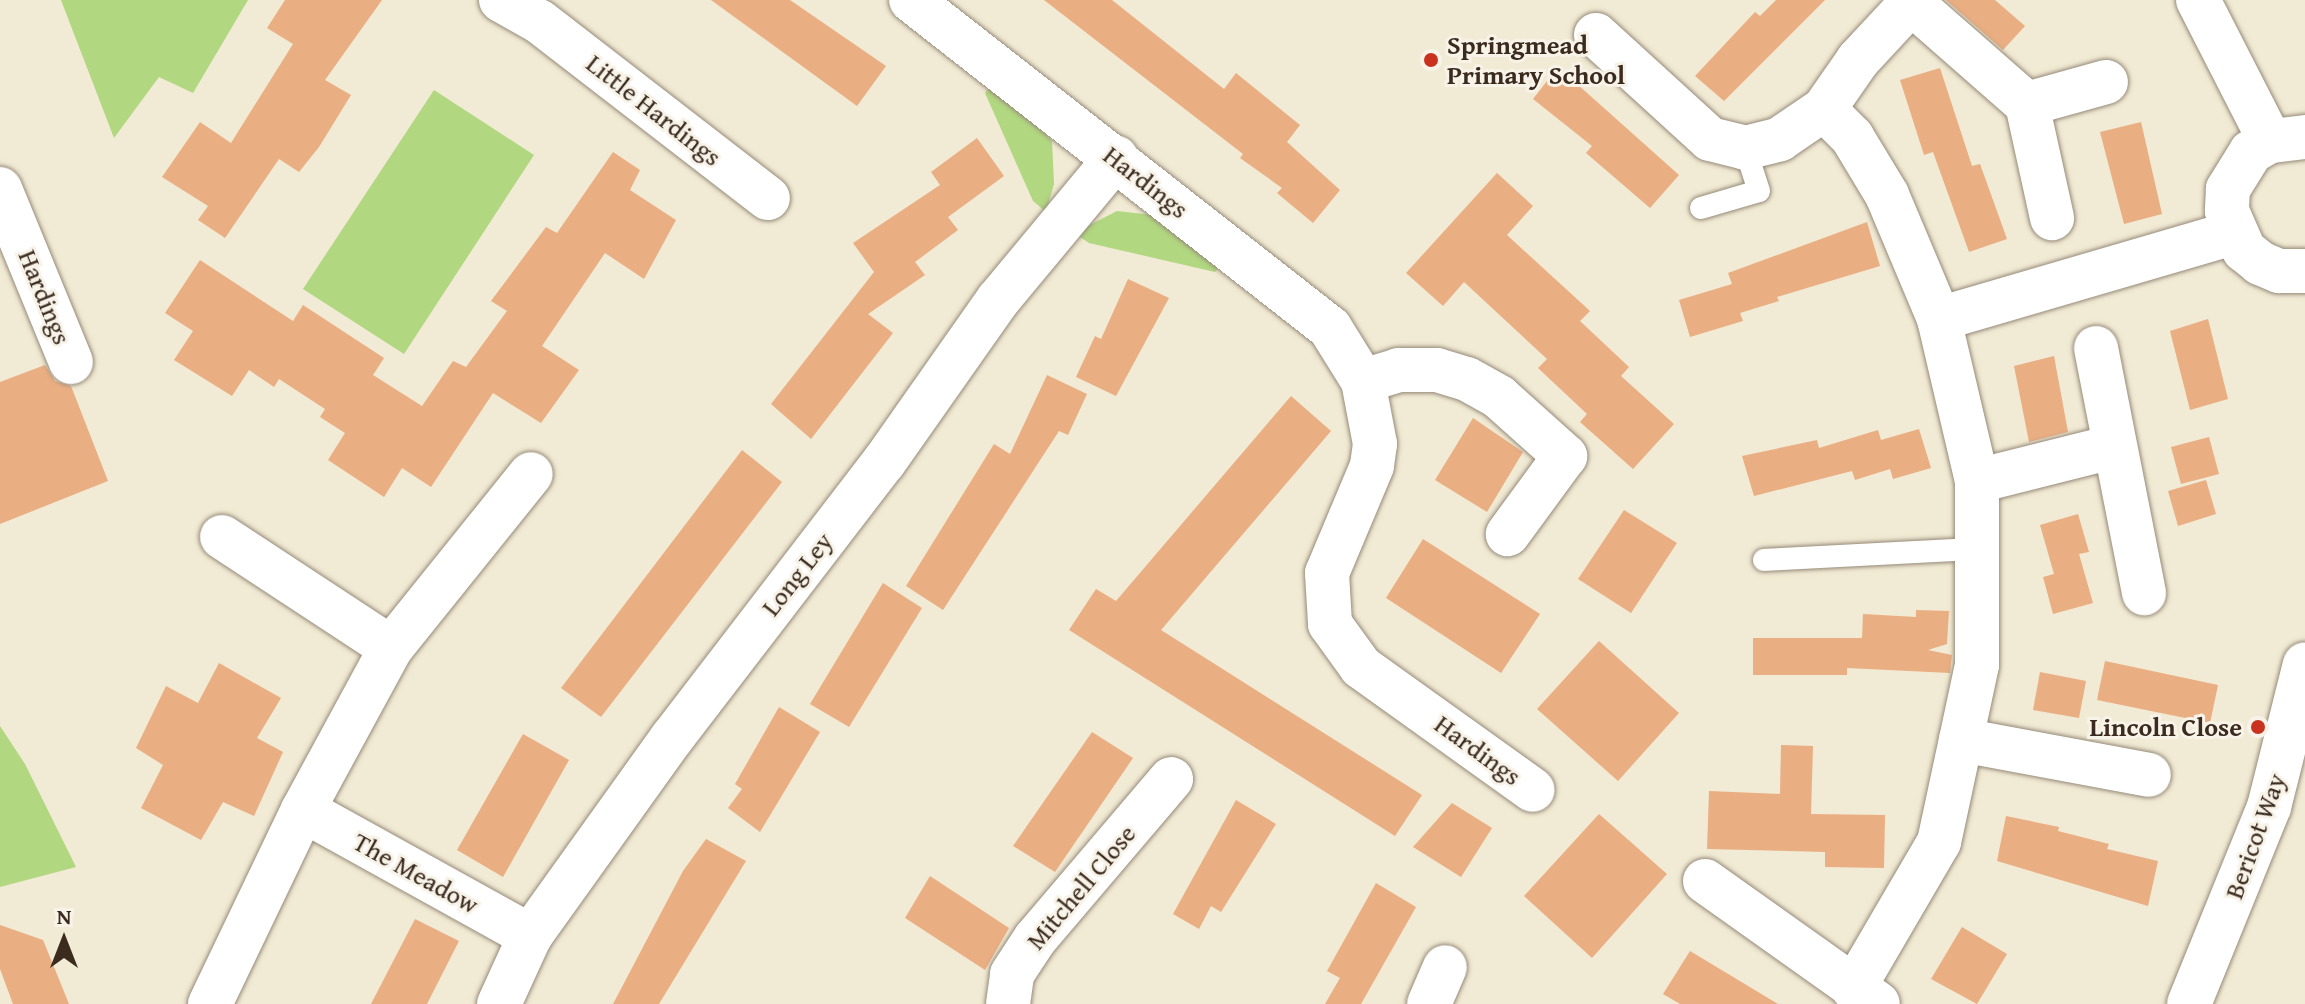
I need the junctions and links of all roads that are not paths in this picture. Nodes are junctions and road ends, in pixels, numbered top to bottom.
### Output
1 (501, 0) edge
2 (911, 0) edge
3 (2198, 0) edge
4 (1910, 1) edge
5 (548, 11) edge
6 (1596, 35) dead end
7 (2106, 82) dead end
8 (2027, 104) junction
9 (1824, 109) junction
10 (2288, 139) edge
11 (1745, 148) junction
12 (1116, 158) junction
13 (0, 189) edge
14 (768, 198) dead end
15 (1701, 208) dead end
16 (2052, 218) dead end
17 (2233, 233) junction
18 (2305, 271) edge
19 (1939, 319) junction
20 (2096, 348) dead end
21 (71, 362) dead end
22 (1363, 381) junction
23 (2112, 447) junction
24 (531, 474) dead end
25 (1977, 481) junction
26 (1508, 534) dead end
27 (222, 537) dead end
28 (1977, 549) junction
29 (1764, 560) dead end
30 (2144, 593) dead end
31 (391, 648) junction
32 (2305, 664) edge
33 (1961, 740) junction
34 (2149, 775) dead end
35 (1171, 779) dead end
36 (1533, 790) dead end
37 (303, 810) junction
38 (1705, 881) dead end
39 (530, 936) junction
40 (1866, 996) edge
41 (210, 1004) edge
42 (499, 1004) edge
43 (1008, 1004) edge
44 (2189, 1004) edge

1 - 5 street, Little Hardings
2 - 12 street, Hardings
3 - 10 street
4 - 8 street
4 - 9 street
5 - 14 street, Little Hardings
6 - 11 street
7 - 8 street
8 - 16 street
9 - 11 street
9 - 19 street
10 - 17 street
11 - 15 lane
12 - 22 street, Hardings
12 - 39 street, Long Ley
13 - 21 street, Hardings
17 - 18 street
17 - 19 street
19 - 25 street
20 - 23 street
22 - 26 street
22 - 36 street, Hardings
23 - 25 street
23 - 30 street
24 - 31 street
25 - 28 street
27 - 31 street
28 - 29 lane
28 - 33 street
31 - 37 street
32 - 44 street, Bericot Way
33 - 34 street
33 - 40 street
35 - 43 street, Mitchell Close
37 - 39 street, The Meadow
37 - 41 street
38 - 40 street
39 - 42 street, Long Ley

